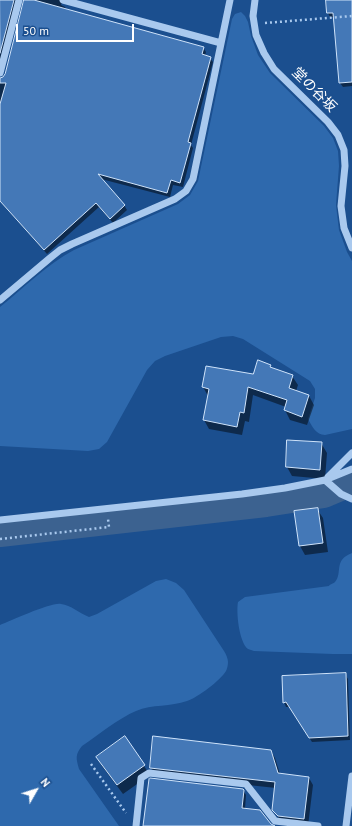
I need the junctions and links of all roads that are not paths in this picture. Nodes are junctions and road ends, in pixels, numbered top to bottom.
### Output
1 (20, 0) edge
2 (63, 0) edge
3 (230, 0) edge
4 (255, 0) edge
5 (221, 43) junction
6 (0, 73) edge
7 (352, 248) edge
8 (0, 300) edge
9 (352, 453) edge
10 (352, 469) edge
11 (328, 482) junction
12 (352, 499) edge
13 (0, 520) edge
14 (352, 776) edge
15 (136, 826) edge
16 (318, 826) edge
17 (346, 826) edge

1 - 6 street
2 - 5 street
3 - 5 street
4 - 7 street, 堂の谷坂
5 - 8 street
9 - 11 street
10 - 11 street
11 - 12 street
11 - 13 street
14 - 17 street
15 - 16 street

